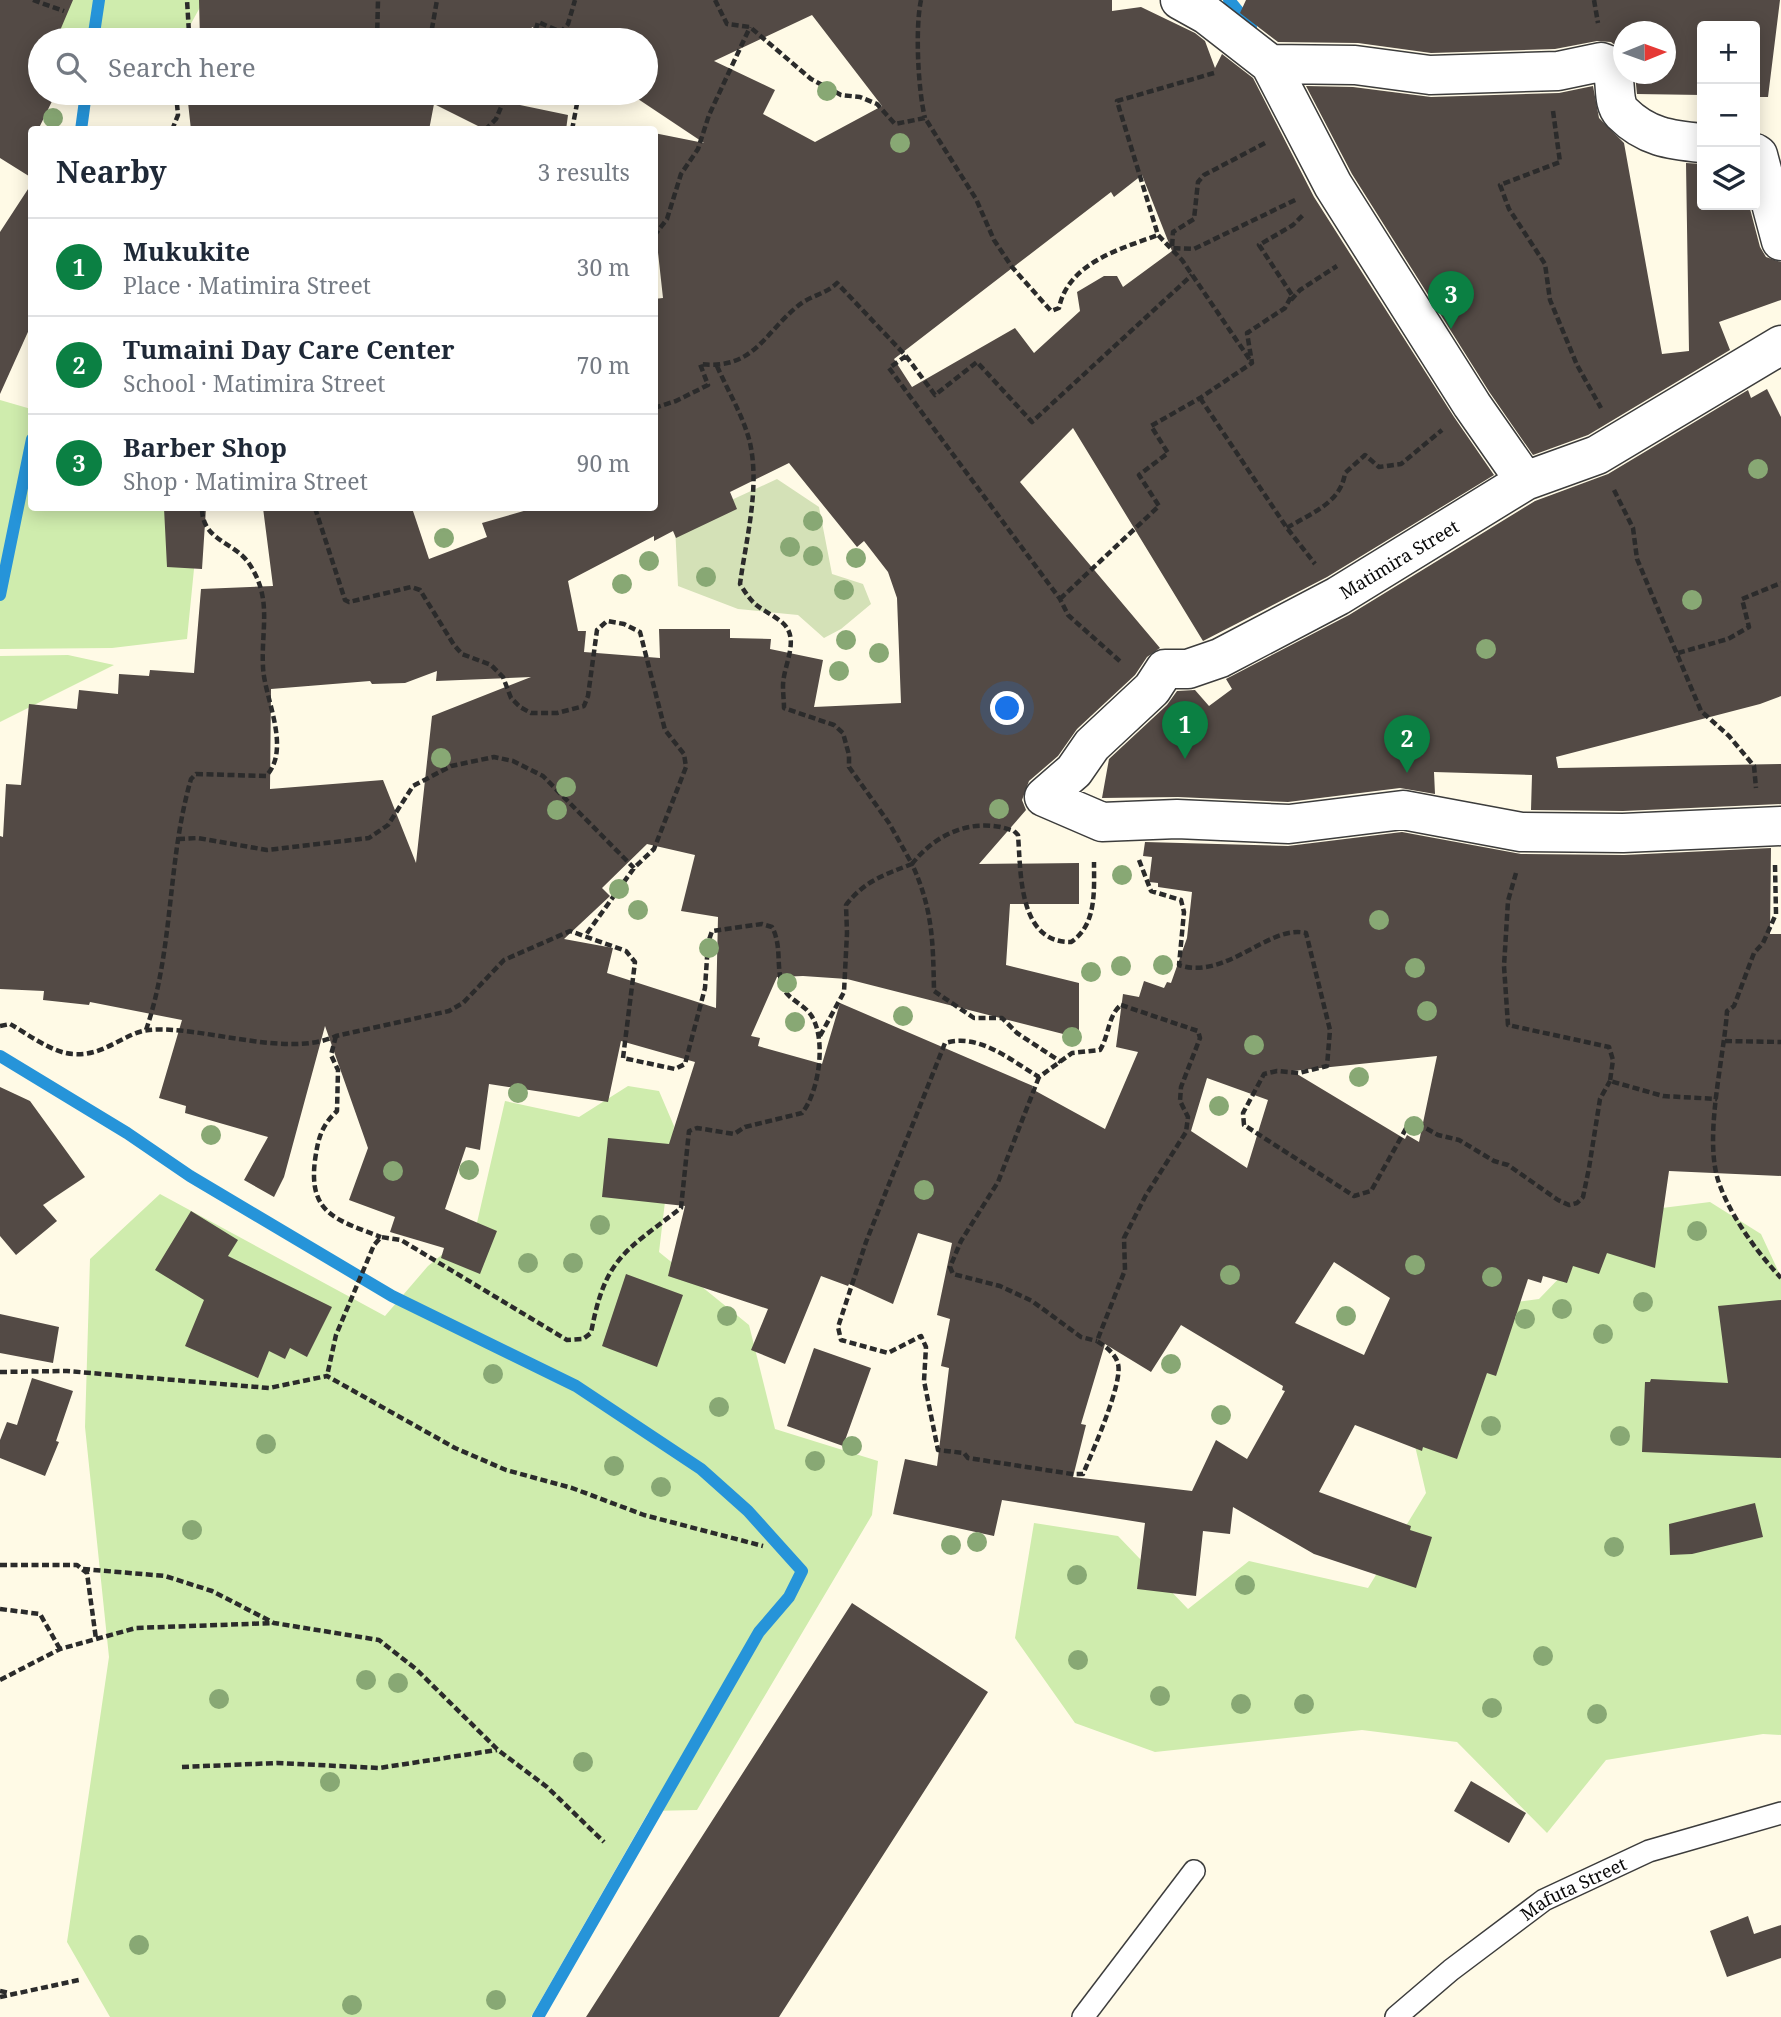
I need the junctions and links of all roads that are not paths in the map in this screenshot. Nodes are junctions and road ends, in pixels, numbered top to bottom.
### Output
1 (1180, 0) edge
2 (1270, 64) junction
3 (1697, 143) edge
4 (1760, 162) edge
5 (1781, 241) edge
6 (1781, 345) edge
7 (1525, 481) junction
8 (1771, 826) edge
9 (1781, 1813) edge
10 (1195, 1871) dead end
11 (1083, 2017) edge
12 (1396, 2017) edge

1 - 2 street
2 - 3 street
2 - 7 street
4 - 5 street
6 - 7 street, Matimira Street
7 - 8 street, Matimira Street
9 - 12 lane, Mafuta Street
10 - 11 lane

